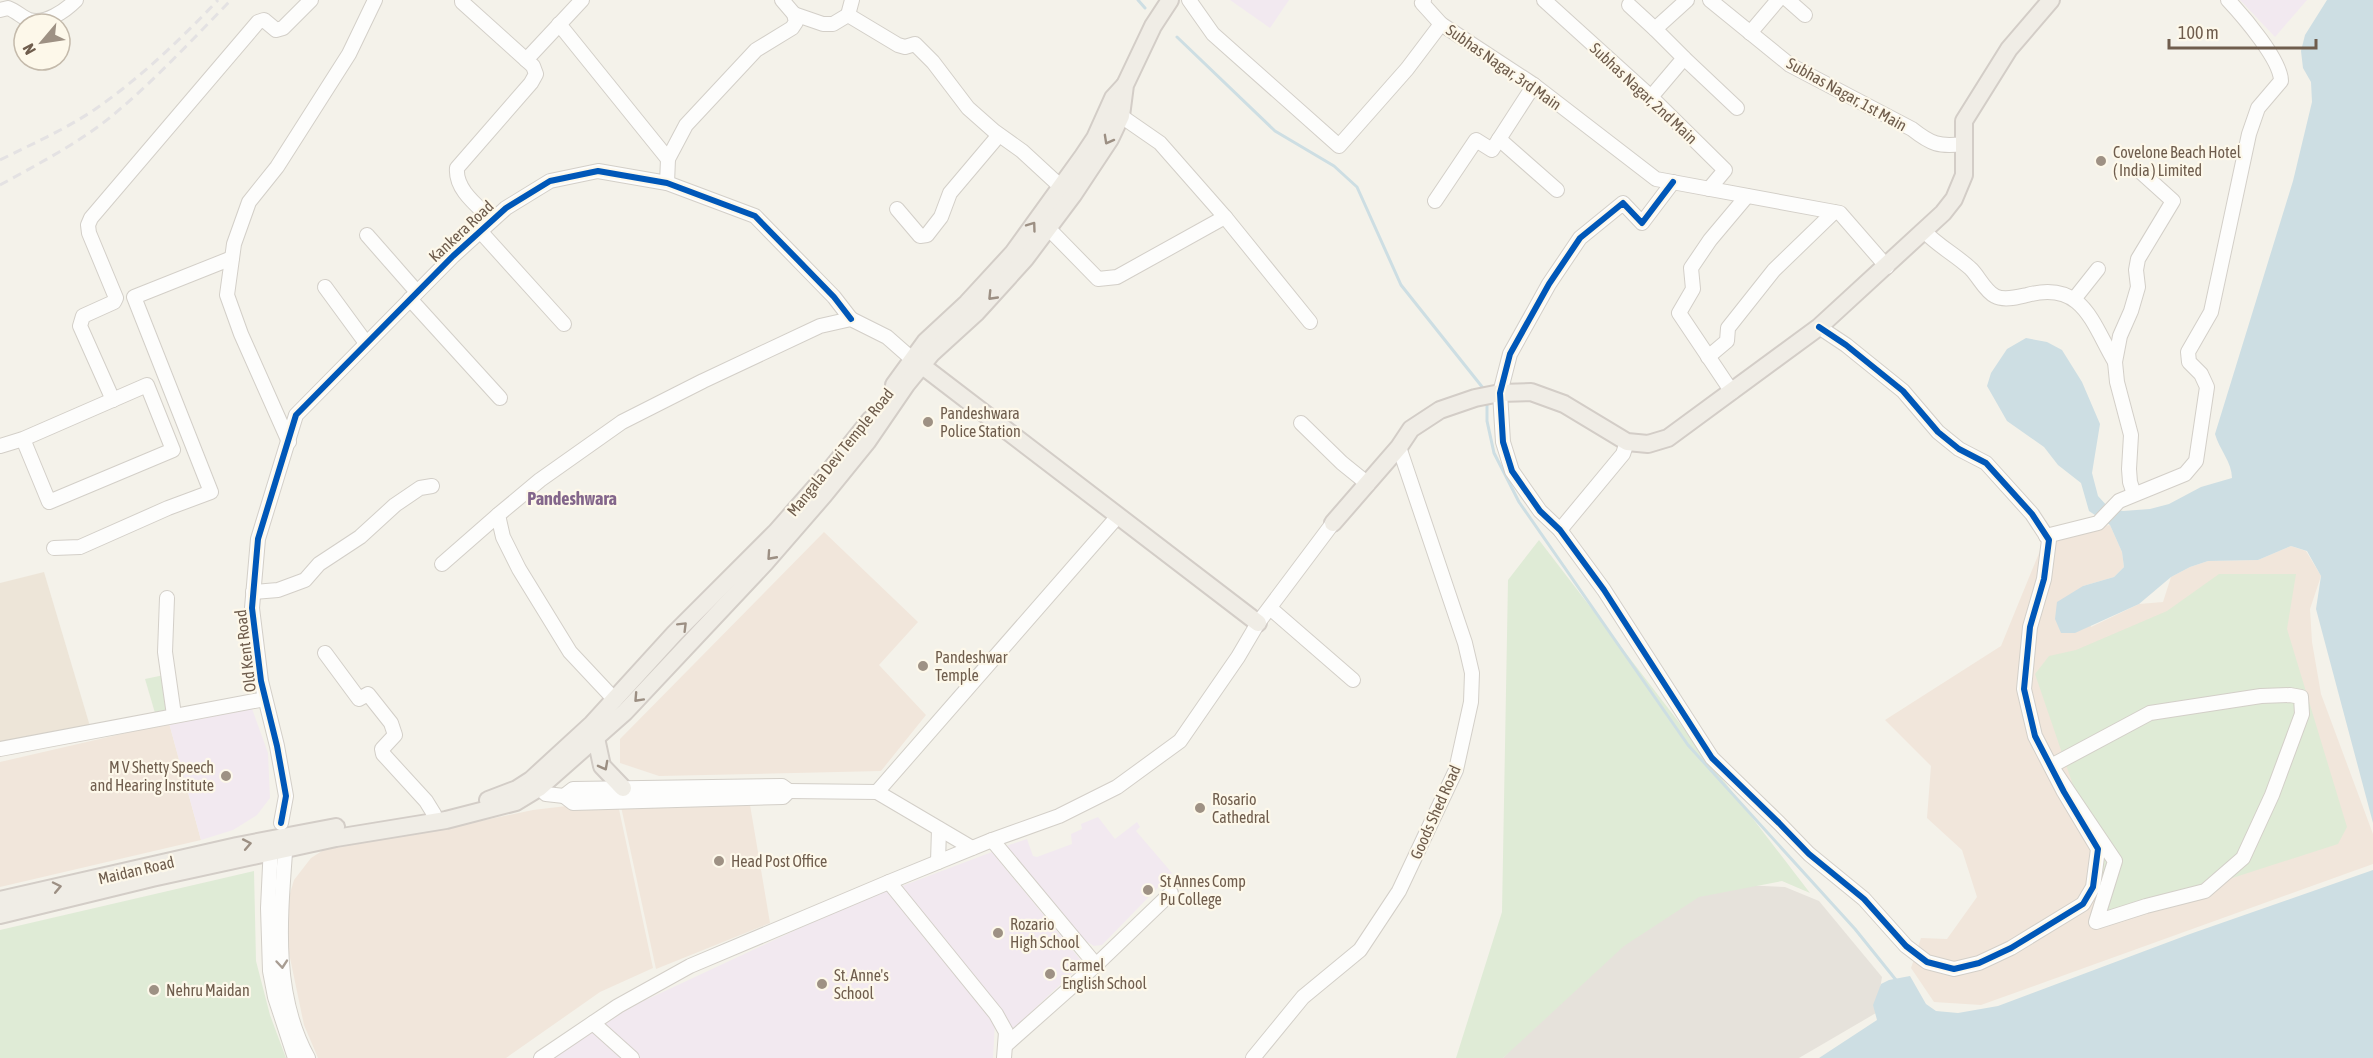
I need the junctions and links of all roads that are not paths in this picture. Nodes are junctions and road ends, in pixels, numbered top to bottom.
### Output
1 (76, 0) edge
2 (311, 0) edge
3 (375, 0) edge
4 (462, 0) edge
5 (582, 0) edge
6 (782, 0) edge
7 (852, 0) edge
8 (1170, 0) edge
9 (1188, 0) edge
10 (1424, 0) edge
11 (1545, 0) edge
12 (1687, 0) edge
13 (1710, 0) edge
14 (1778, 0) edge
15 (1788, 0) edge
16 (2051, 0) edge
17 (2228, 0) edge
18 (1629, 5) dead end
19 (0, 10) edge
20 (794, 14) junction
21 (848, 15) junction
22 (1805, 15) dead end
23 (559, 24) junction
24 (1441, 24) junction
25 (1655, 29) junction
26 (1750, 33) junction
27 (1684, 58) junction
28 (526, 60) junction
29 (1125, 85) junction
30 (1534, 85) junction
31 (1651, 97) junction
32 (1737, 108) dead end
33 (1120, 116) junction
34 (999, 135) junction
35 (1499, 139) junction
36 (1964, 144) junction
37 (668, 159) junction
38 (2142, 173) dead end
39 (1673, 182) junction
40 (667, 183) junction
41 (1709, 189) junction
42 (1557, 190) dead end
43 (1066, 191) junction
44 (1747, 196) junction
45 (1436, 201) dead end
46 (897, 209) dead end
47 (1834, 212) junction
48 (1225, 217) junction
49 (492, 220) junction
50 (1048, 228) junction
51 (480, 231) junction
52 (1924, 231) junction
53 (368, 235) dead end
54 (232, 258) junction
55 (1887, 267) junction
56 (2098, 269) dead end
57 (326, 287) dead end
58 (414, 295) junction
59 (2075, 298) junction
60 (850, 319) junction
61 (1310, 322) dead end
62 (564, 324) dead end
63 (1819, 327) junction
64 (366, 343) junction
65 (1708, 357) junction
66 (918, 362) junction
67 (2115, 362) junction
68 (1732, 392) junction
69 (1500, 393) junction
70 (500, 398) dead end
71 (113, 400) junction
72 (881, 413) junction
73 (1301, 423) dead end
74 (23, 439) junction
75 (289, 442) junction
76 (1628, 442) junction
77 (0, 446) edge
78 (1399, 447) junction
79 (1368, 484) junction
80 (432, 486) dead end
81 (2134, 494) junction
82 (498, 515) junction
83 (1118, 516) junction
84 (1333, 523) joint
85 (1560, 530) junction
86 (2046, 536) junction
87 (54, 548) dead end
88 (442, 564) dead end
89 (253, 592) junction
90 (167, 598) dead end
91 (1270, 608) junction
92 (1258, 623) junction
93 (325, 653) dead end
94 (1353, 680) dead end
95 (265, 699) junction
96 (615, 700) junction
97 (174, 715) junction
98 (596, 738) junction
99 (0, 749) edge
100 (2051, 766) junction
101 (529, 786) junction
102 (623, 788) junction
103 (789, 791) junction
104 (877, 792) junction
105 (564, 796) junction
106 (434, 814) junction
107 (939, 829) junction
108 (279, 840) junction
109 (992, 840) junction
110 (972, 848) junction
111 (2098, 849) junction
112 (2115, 861) junction
113 (938, 862) junction
114 (888, 882) junction
115 (1171, 893) dead end
116 (0, 900) edge
117 (0, 915) edge
118 (1096, 965) junction
119 (592, 1023) junction
120 (1006, 1051) edge
121 (303, 1056) edge
122 (541, 1058) edge
123 (632, 1058) edge
124 (1253, 1058) edge

1 - 19 street
2 - 71 street
3 - 54 street
4 - 28 street
5 - 23 street
6 - 20 street
7 - 21 street
8 - 29 main road, Mangala Devi Temple Road
9 - 24 street, Subhas Nagar, 3rd Main
10 - 24 street
11 - 31 street, Subhas Nagar, 2nd Main
12 - 25 street
13 - 26 street, Subhas Nagar, 1st Main
14 - 26 street
15 - 22 street
16 - 36 main road
17 - 81 street
18 - 25 street
20 - 21 street
20 - 37 street
21 - 34 street
23 - 28 street
23 - 37 street
24 - 30 street, Subhas Nagar, 3rd Main
25 - 27 street
26 - 36 street, Subhas Nagar, 1st Main
27 - 31 street
27 - 32 street
28 - 49 street
29 - 33 main road, Mangala Devi Temple Road
29 - 43 main road, Mangala Devi Temple Road
30 - 35 street
30 - 39 street, Subhas Nagar, 3rd Main
31 - 41 street, Subhas Nagar, 2nd Main
33 -> 43 main road, Mangala Devi Temple Road
33 - 48 street
34 - 43 street
34 - 46 street
35 - 42 street
35 - 45 street
36 - 52 main road
37 - 40 street
38 - 67 street
39 - 41 street, Subhas Nagar, 3rd Main
39 - 69 street
40 - 49 street, Kankera Road
40 - 60 street, Kankera Road
41 - 44 street, Subhas Nagar, 3rd Main
43 - 50 main road, Mangala Devi Temple Road
66 -> 43 main road, Mangala Devi Temple Road
44 - 47 street, Subhas Nagar, 3rd Main
44 - 65 street
47 - 55 street
47 - 65 street
48 - 50 street
48 - 61 street
49 - 51 street, Kankera Road
50 -> 66 main road, Mangala Devi Temple Road
51 - 58 street, Kankera Road
51 - 62 street
52 - 55 main road
52 - 59 street
53 - 58 street
54 - 75 street
54 - 87 street
55 - 63 main road
56 - 59 street
57 - 64 street
58 - 64 street, Kankera Road
58 - 70 street
59 - 67 street
60 - 66 street
60 - 82 street
63 - 68 main road
63 - 86 street
64 - 75 street, Kankera Road
65 - 68 street
66 - 72 main road, Mangala Devi Temple Road
66 - 83 main road
67 - 81 street
68 - 76 main road
69 - 76 main road
69 - 78 main road
69 - 85 street
71 - 74 street
71 - 74 street
96 -> 72 main road, Mangala Devi Temple Road
72 -> 98 main road, Mangala Devi Temple Road
73 - 79 street
74 - 77 street
75 - 89 street, Old Kent Road
76 - 85 street
78 - 79 main road
78 - 124 street, Goods Shed Road
79 - 84 main road
80 - 89 street
81 - 86 street
82 - 88 street
82 - 96 street
83 - 92 main road
83 - 104 street
84 - 91 street
85 - 111 street
86 - 100 street
89 - 95 street, Old Kent Road
90 - 97 street
91 - 92 street
91 - 94 street
92 - 109 street
93 - 106 street
95 - 97 street
95 - 108 street, Old Kent Road
96 - 101 main road, Mangala Devi Temple Road
97 - 99 street
98 - 101 main road, Mangala Devi Temple Road
98 -> 102 main road
100 - 111 street
100 - 112 street
100 - 112 street
101 - 105 street
101 - 106 main road
101 - 108 main road
102 - 103 street
102 - 105 street
103 - 104 street
103 - 105 street
104 - 107 street
106 - 108 main road
107 - 110 street
107 - 113 street
116 -> 108 main road, Maidan Road
108 - 117 main road, Maidan Road
108 -> 121 street
109 - 110 street
109 - 118 street
110 - 113 street
111 - 112 street
113 - 114 street
114 - 119 street
114 - 120 street
115 - 118 street
118 - 120 street
119 - 122 street
119 - 123 street

